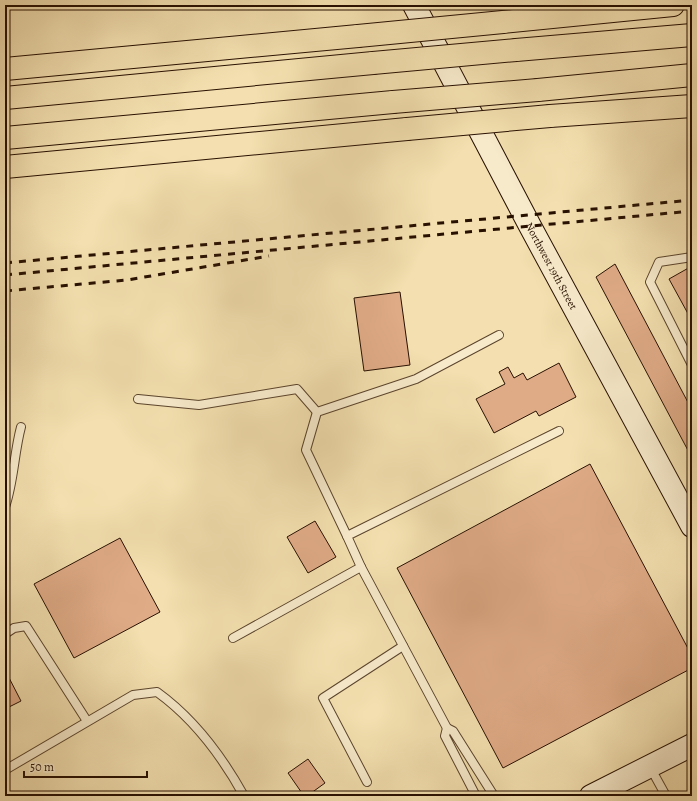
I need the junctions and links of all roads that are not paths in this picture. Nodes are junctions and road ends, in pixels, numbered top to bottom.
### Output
1 (414, 5) edge
2 (673, 5) edge
3 (692, 35) edge
4 (5, 69) edge
5 (692, 75) edge
6 (5, 98) edge
7 (692, 106) edge
8 (5, 138) edge
9 (5, 167) edge
10 (692, 257) edge
11 (499, 335) dead end
12 (692, 365) edge
13 (138, 399) dead end
14 (317, 412) junction
15 (22, 427) dead end
16 (559, 431) dead end
17 (5, 507) edge
18 (692, 526) edge
19 (347, 536) junction
20 (361, 567) junction
21 (5, 634) edge
22 (233, 638) dead end
23 (403, 646) junction
24 (86, 721) junction
25 (447, 728) junction
26 (692, 745) edge
27 (650, 766) junction
28 (5, 770) edge
29 (367, 782) dead end
30 (244, 796) edge
31 (476, 796) edge
32 (494, 796) edge
33 (591, 796) edge
34 (666, 796) edge

1 - 18 street, Northwest 19th Street
2 - 4 highway, bridge
3 - 6 highway, bridge
5 - 8 highway, bridge
7 - 9 highway, bridge
10 - 12 lane
11 - 14 lane
13 - 14 lane
14 - 19 lane
15 - 17 lane
16 - 19 lane
19 - 20 lane
20 - 22 lane
20 - 23 lane
21 - 24 lane
23 - 25 lane
23 - 29 lane
24 - 28 lane
24 - 30 lane
25 - 31 lane
25 - 32 lane
26 - 27 street
27 - 33 street
27 - 34 lane

